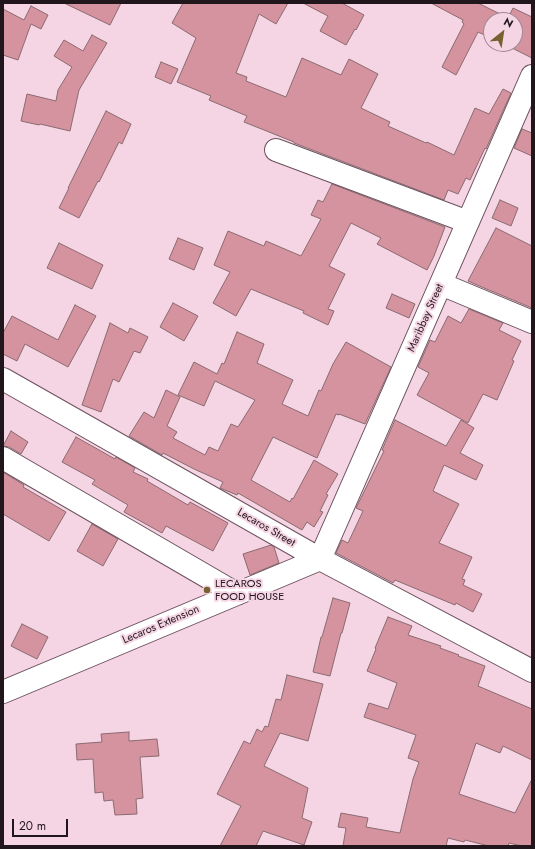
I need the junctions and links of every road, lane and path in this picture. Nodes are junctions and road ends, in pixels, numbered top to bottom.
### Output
1 (532, 76) edge
2 (276, 150) dead end
3 (468, 222) junction
4 (440, 284) junction
5 (532, 322) edge
6 (3, 379) edge
7 (3, 458) edge
8 (320, 559) junction
9 (237, 594) junction
10 (532, 671) edge
11 (3, 692) edge

1 - 3 street, Maribbay Street
2 - 3 street
3 - 4 street, Maribbay Street
4 - 5 street
4 - 8 street, Maribbay Street
6 - 8 street, Lecaros Street
7 - 9 street
8 - 9 street, Lecaros Extension
8 - 10 street, Lecaros Street
9 - 11 street, Lecaros Extension

